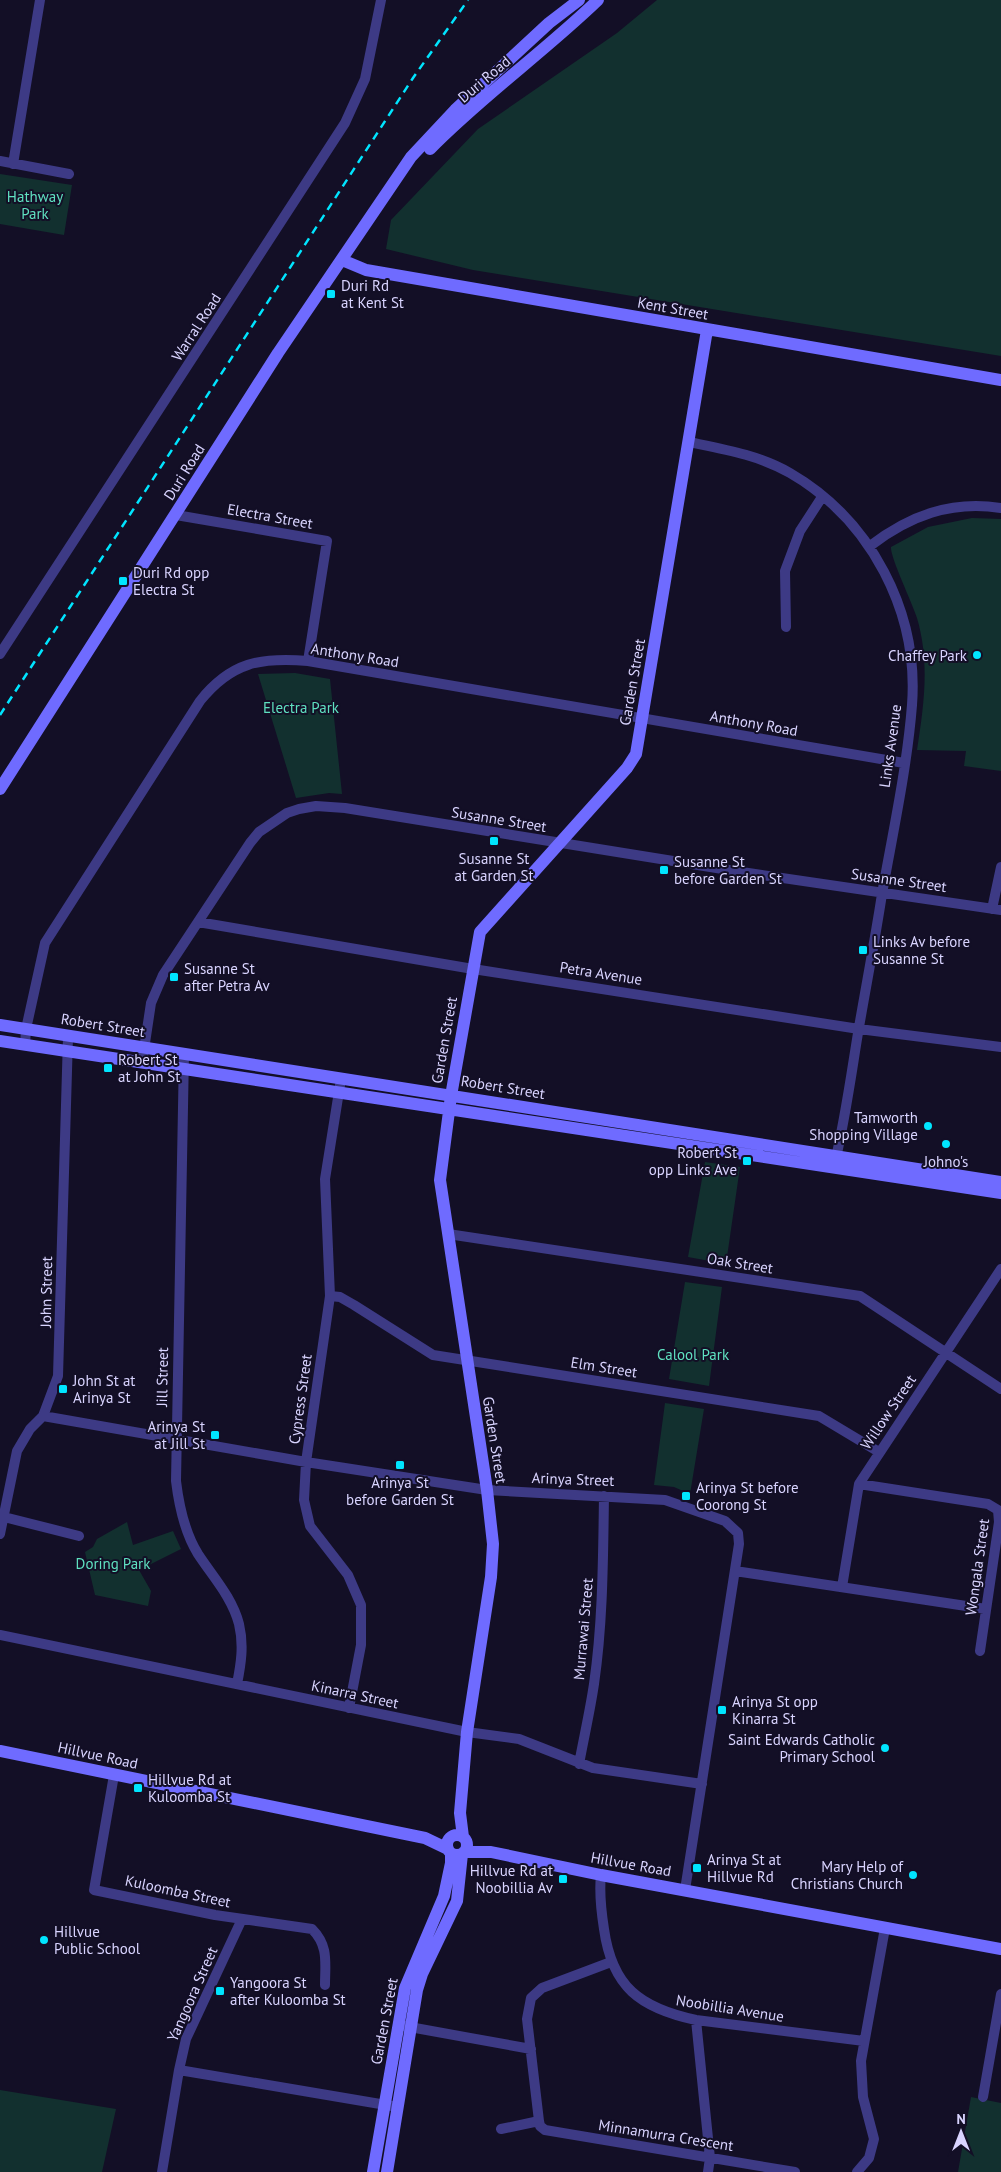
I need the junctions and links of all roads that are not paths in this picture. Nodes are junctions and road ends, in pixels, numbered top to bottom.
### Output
1 (40, 0) edge
2 (381, 0) edge
3 (568, 0) edge
4 (579, 0) edge
5 (594, 3) edge
6 (549, 23) junction
7 (0, 161) edge
8 (13, 164) junction
9 (69, 174) dead end
10 (400, 176) junction
11 (342, 260) junction
12 (707, 330) junction
13 (1001, 380) edge
14 (689, 442) junction
15 (822, 497) junction
16 (1001, 508) edge
17 (176, 516) junction
18 (870, 546) junction
19 (786, 627) dead end
20 (0, 654) edge
21 (308, 662) junction
22 (642, 719) junction
23 (904, 763) junction
24 (0, 789) edge
25 (557, 844) junction
26 (1001, 867) edge
27 (883, 892) junction
28 (997, 909) edge
29 (198, 922) junction
30 (473, 968) junction
31 (0, 1025) edge
32 (26, 1029) junction
33 (859, 1029) junction
34 (68, 1037) junction
35 (0, 1041) edge
36 (25, 1045) junction
37 (1001, 1047) edge
38 (144, 1048) junction
39 (68, 1052) junction
40 (184, 1054) junction
41 (142, 1062) junction
42 (184, 1069) junction
43 (341, 1079) junction
44 (338, 1093) junction
45 (450, 1096) junction
46 (449, 1110) junction
47 (835, 1161) junction
48 (1001, 1182) edge
49 (1001, 1193) edge
50 (448, 1234) junction
51 (1001, 1269) edge
52 (330, 1296) junction
53 (946, 1351) junction
54 (466, 1360) junction
55 (1001, 1389) edge
56 (43, 1416) junction
57 (176, 1438) junction
58 (879, 1452) junction
59 (306, 1462) junction
60 (859, 1484) junction
61 (487, 1490) junction
62 (604, 1496) junction
63 (4, 1517) junction
64 (0, 1534) edge
65 (79, 1536) dead end
66 (735, 1571) junction
67 (842, 1587) junction
68 (986, 1609) junction
69 (0, 1635) edge
70 (980, 1651) dead end
71 (237, 1684) junction
72 (349, 1708) junction
73 (467, 1732) junction
74 (0, 1751) edge
75 (579, 1764) junction
76 (114, 1775) junction
77 (702, 1784) junction
78 (457, 1845) junction
79 (601, 1875) junction
80 (685, 1890) junction
81 (242, 1919) junction
82 (885, 1928) junction
83 (1001, 1949) edge
84 (611, 1962) junction
85 (324, 1985) dead end
86 (1001, 1994) edge
87 (696, 2020) junction
88 (405, 2026) junction
89 (864, 2041) junction
90 (994, 2048) edge
91 (531, 2049) junction
92 (1001, 2055) edge
93 (179, 2070) junction
94 (983, 2097) dead end
95 (385, 2105) junction
96 (398, 2107) junction
97 (539, 2121) junction
98 (501, 2129) dead end
99 (710, 2158) junction
100 (162, 2172) edge
101 (373, 2172) edge
102 (387, 2172) edge
103 (708, 2172) edge
104 (795, 2172) edge
105 (857, 2172) edge

1 - 8 street
2 - 20 street, Warral Road
3 - 6 street
4 - 6 street, Duri Road
5 - 10 street, Duri Road
6 - 10 street, Duri Road
7 - 8 street
8 - 9 street
10 - 11 street, Duri Road
11 - 12 street, Kent Street
11 - 17 street, Duri Road
12 - 13 street, Kent Street
12 - 14 street, Garden Street
14 - 15 street, Links Avenue
14 - 22 street, Garden Street
15 - 18 street, Links Avenue
15 - 19 street
16 - 18 street
17 - 21 street, Electra Street
17 - 24 street, Duri Road
18 - 23 street, Links Avenue
21 - 22 street, Anthony Road
21 - 32 street, Anthony Road
22 - 23 street, Anthony Road
22 - 25 street, Garden Street
23 - 27 street, Links Avenue
25 - 27 street, Susanne Street
25 - 29 street, Susanne Street
25 - 30 street, Garden Street
26 - 28 street
27 - 28 street, Susanne Street
27 - 33 street, Links Avenue
29 - 30 street, Petra Avenue
29 - 38 street, Susanne Street
30 - 33 street, Petra Avenue
30 - 45 street, Garden Street
31 - 32 street, Robert Street
32 - 34 street, Robert Street
32 - 36 street, Anthony Road
33 - 37 street, Petra Avenue
33 - 47 street, Links Avenue
34 - 38 street, Robert Street
34 - 39 street, John Street
35 - 36 street, Robert Street
36 - 39 street, Robert Street
38 - 40 street, Robert Street
38 - 41 street, Susanne Street
39 - 41 street, Robert Street
39 - 56 street, John Street
40 - 42 street, Jill Street
40 - 43 street, Robert Street
41 - 42 street, Robert Street
42 - 44 street, Robert Street
42 - 57 street, Jill Street
43 - 44 street, Cypress Street
43 - 45 street, Robert Street
44 - 46 street, Robert Street
44 - 52 street, Cypress Street
45 - 46 street, Garden Street
45 - 47 street, Robert Street
46 - 47 street, Robert Street
46 - 50 street, Garden Street
47 - 48 street, Robert Street
47 - 49 street, Robert Street
50 - 53 street, Oak Street
50 - 54 street, Garden Street
51 - 53 street, Willow Street
52 - 54 street, Elm Street
52 - 59 street, Cypress Street
53 - 55 street, Oak Street
53 - 58 street, Willow Street
54 - 58 street, Elm Street
54 - 61 street, Garden Street
56 - 57 street, Arinya Street
56 - 63 street, John Street
57 - 59 street, Arinya Street
57 - 71 street, Jill Street
58 - 60 street, Willow Street
59 - 61 street, Arinya Street
59 - 72 street, Cypress Street
60 - 67 street, Willow Street
60 - 68 street, Wongala Street
61 - 62 street, Arinya Street
61 - 73 street, Garden Street
62 - 66 street, Arinya Street
62 - 75 street, Murrawai Street
63 - 64 street, John Street
63 - 65 street
66 - 67 street
66 - 77 street, Arinya Street
67 - 68 street
68 - 70 street, Wongala Street
69 - 71 street, Kinarra Street
71 - 72 street, Kinarra Street
72 - 73 street, Kinarra Street
73 - 75 street, Kinarra Street
73 - 78 street, Garden Street
74 - 76 street, Hillvue Road
75 - 77 street, Kinarra Street
76 - 78 street, Hillvue Road
76 - 81 street, Kuloomba Street
77 - 80 street, Arinya Street
78 - 79 street, Hillvue Road
78 - 88 street, Garden Street
79 - 80 street, Hillvue Road
79 - 84 street, Noobillia Avenue
80 - 82 street, Hillvue Road
81 - 85 street, Kuloomba Street
81 - 93 street, Yangoora Street
82 - 83 street, Hillvue Road
82 - 89 street
84 - 87 street, Noobillia Avenue
84 - 91 street
86 - 90 street
87 - 89 street, Noobillia Avenue
87 - 99 street
88 - 91 street
88 - 95 street, Garden Street
88 - 96 street, Garden Street
89 - 105 street
90 - 92 street
90 - 94 street
91 - 97 street
93 - 95 street
93 - 100 street, Yangoora Street
95 - 96 street
95 - 101 street, Garden Street
96 - 102 street, Garden Street
97 - 98 street
97 - 99 street, Minnamurra Crescent
99 - 103 street
99 - 104 street, Minnamurra Crescent

